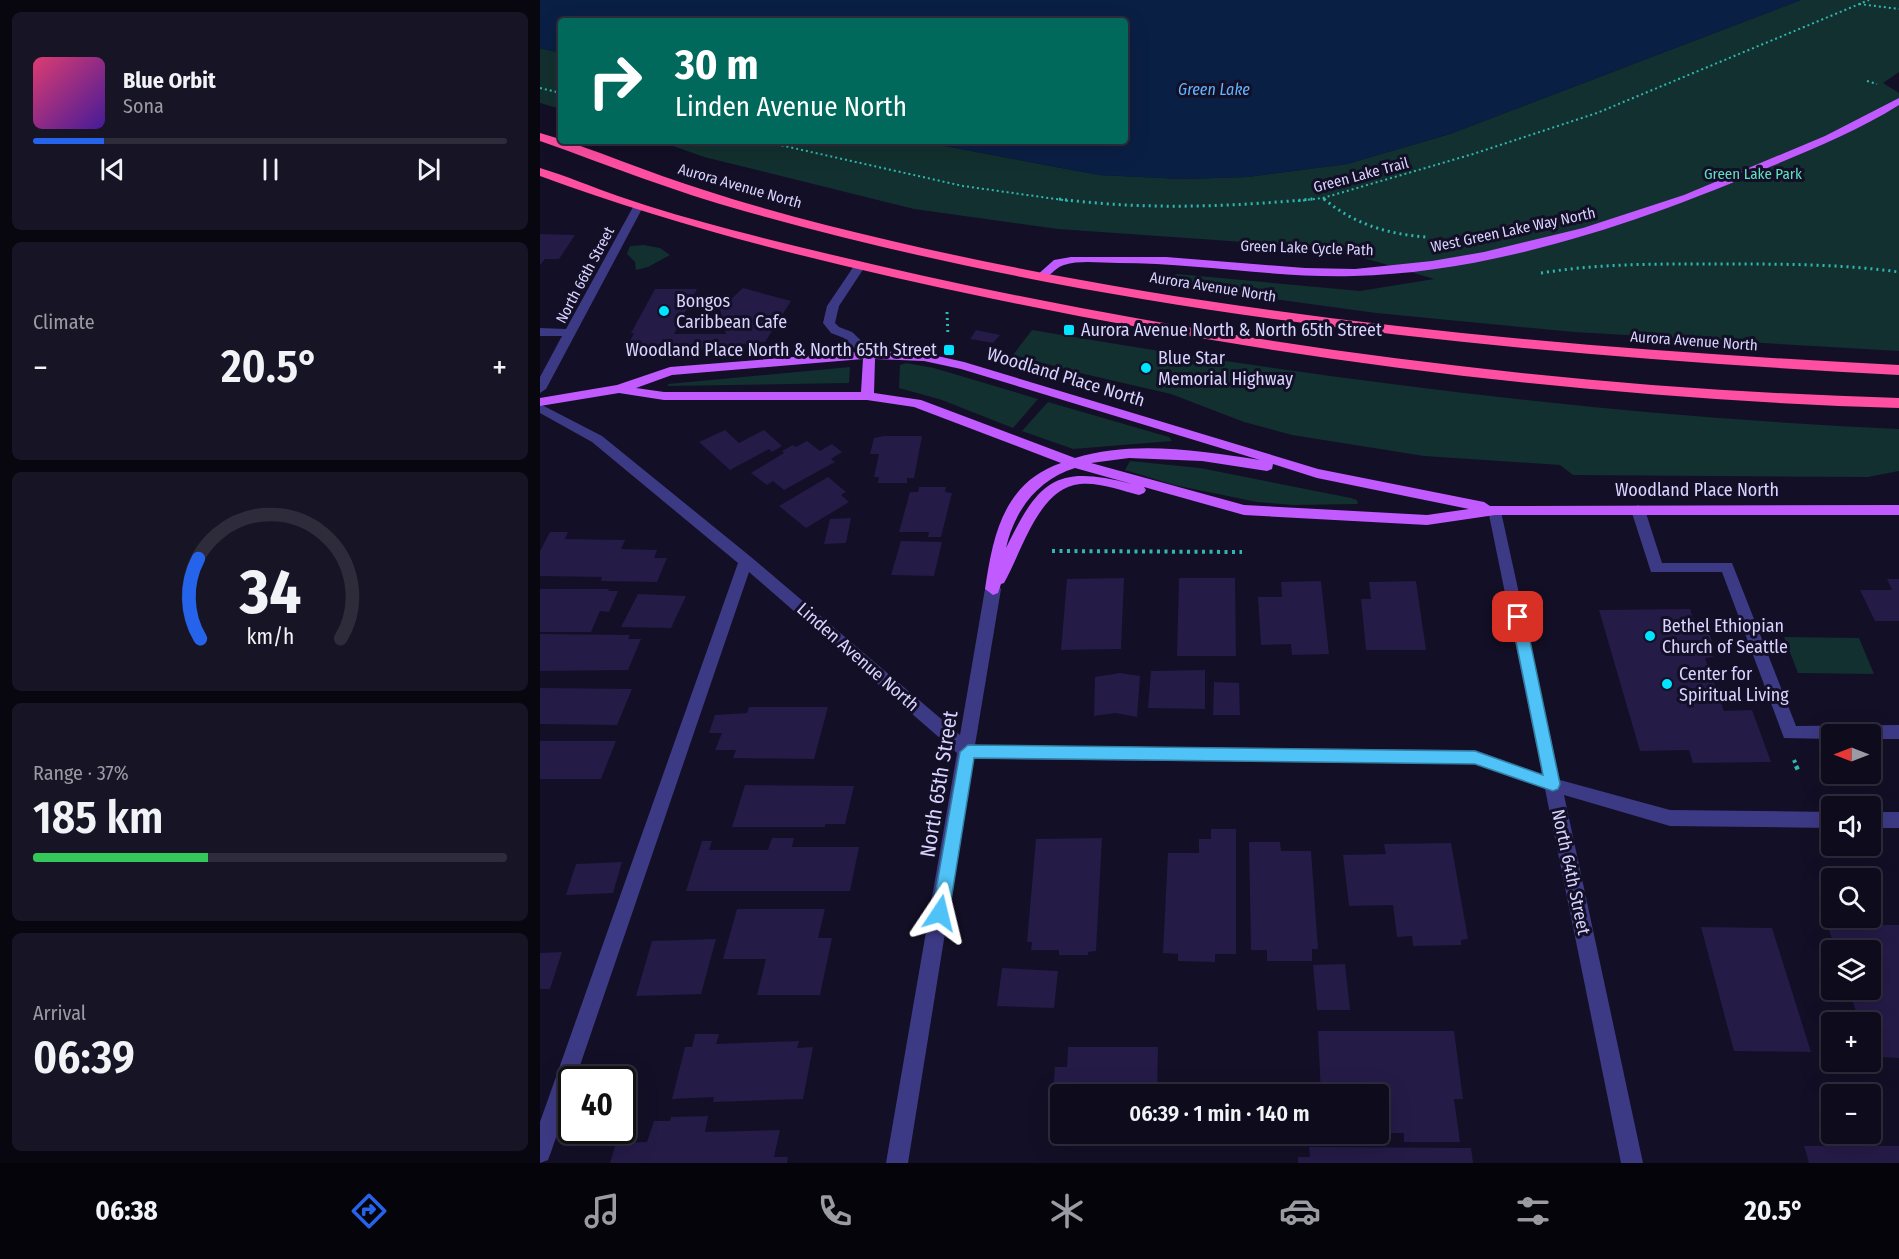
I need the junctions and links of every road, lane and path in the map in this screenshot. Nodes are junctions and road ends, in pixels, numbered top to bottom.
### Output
1 (1869, 0) edge
2 (1859, 4) junction
3 (1899, 9) edge
4 (540, 88) edge
5 (558, 92) edge
6 (1899, 101) edge
7 (540, 137) edge
8 (558, 144) edge
9 (559, 144) edge
10 (775, 144) edge
11 (540, 172) edge
12 (1323, 198) junction
13 (638, 207) junction
14 (1434, 238) dead end
15 (860, 265) junction
16 (1899, 272) edge
17 (1531, 275) dead end
18 (1042, 276) junction
19 (947, 312) dead end
20 (540, 332) edge
21 (570, 333) junction
22 (948, 346) dead end
23 (869, 355) junction
24 (1899, 370) edge
25 (540, 389) edge
26 (619, 389) junction
27 (867, 396) junction
28 (540, 402) edge
29 (1899, 403) edge
30 (540, 408) edge
31 (1075, 463) junction
32 (1317, 473) junction
33 (1244, 510) junction
34 (1495, 510) junction
35 (1638, 510) junction
36 (1899, 510) edge
37 (1052, 551) dead end
38 (1242, 552) dead end
39 (746, 561) junction
40 (993, 589) junction
41 (1899, 732) edge
42 (968, 752) junction
43 (1553, 784) junction
44 (1821, 820) edge
45 (1881, 820) edge
46 (1899, 820) edge
47 (540, 1152) edge
48 (897, 1163) edge
49 (1632, 1163) edge

1 - 2 path, Green Lake Trail
2 - 3 path
2 - 12 path, Green Lake Trail
4 - 5 path
6 - 18 main road, West Green Lake Way North
7 - 8 highway, Aurora Avenue North
9 - 18 highway, Aurora Avenue North
10 - 12 path, Green Lake Trail
11 - 13 highway
12 - 14 path
13 - 15 highway
13 - 21 street, North 66th Street
15 - 23 street
15 - 29 highway
16 - 17 path
18 - 24 highway, Aurora Avenue North
19 - 22 path
20 - 21 street
21 - 25 street, North 66th Street
23 - 26 main road, Woodland Place North
23 - 27 main road
23 - 32 main road, Woodland Place North
26 - 27 main road, Woodland Place North
26 - 28 main road, Woodland Place North
27 - 31 main road, Woodland Place North
30 - 39 street, Linden Avenue North
31 - 32 main road
31 - 33 main road, Woodland Place North
31 - 40 main road
32 - 34 main road, Woodland Place North
33 - 34 main road, Woodland Place North
33 - 40 main road
34 - 35 main road, Woodland Place North
34 - 43 street, North 64th Street
35 - 36 main road, Woodland Place North
35 - 41 street
37 - 38 path
39 - 42 street, Linden Avenue North
39 - 47 street
40 - 42 street, North 65th Street
42 - 43 street
42 - 48 street, North 65th Street
43 - 44 street
43 - 49 street, North 64th Street
45 - 46 street

